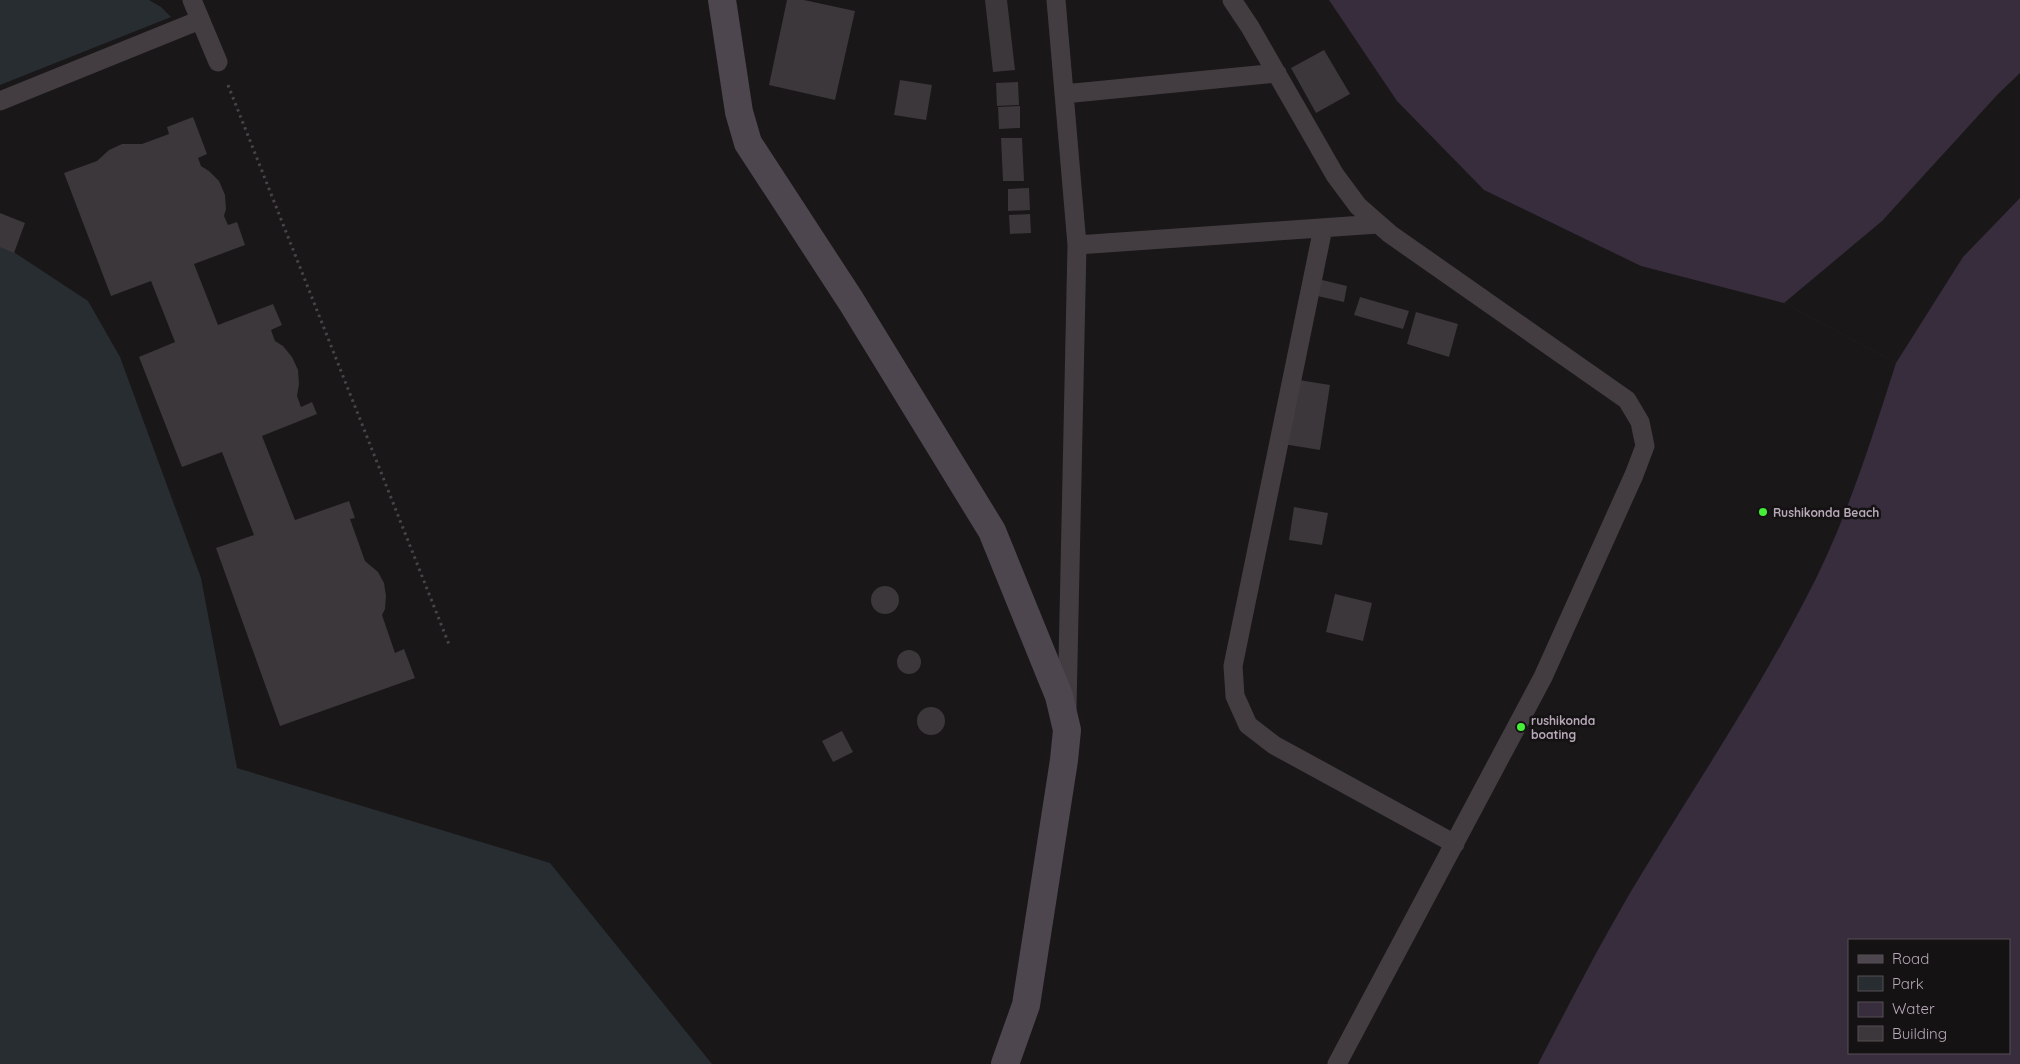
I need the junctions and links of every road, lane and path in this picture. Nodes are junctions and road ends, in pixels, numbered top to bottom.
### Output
1 (192, 0) edge
2 (722, 0) edge
3 (1056, 0) edge
4 (1232, 0) edge
5 (200, 20) junction
6 (218, 62) joint
7 (1277, 74) junction
8 (1064, 94) junction
9 (0, 102) edge
10 (1378, 224) junction
11 (1323, 228) junction
12 (1077, 245) junction
13 (450, 647) dead end
14 (1067, 730) junction
15 (1455, 844) junction
16 (1005, 1064) edge
17 (1336, 1064) edge

1 - 5 lane
2 - 14 street
3 - 8 lane
4 - 7 lane
5 - 6 lane
5 - 9 lane
6 - 13 path
7 - 8 lane
7 - 10 lane
8 - 12 lane
10 - 11 lane
10 - 15 lane
11 - 12 lane
11 - 15 lane
12 - 14 lane
14 - 16 street
15 - 17 lane

